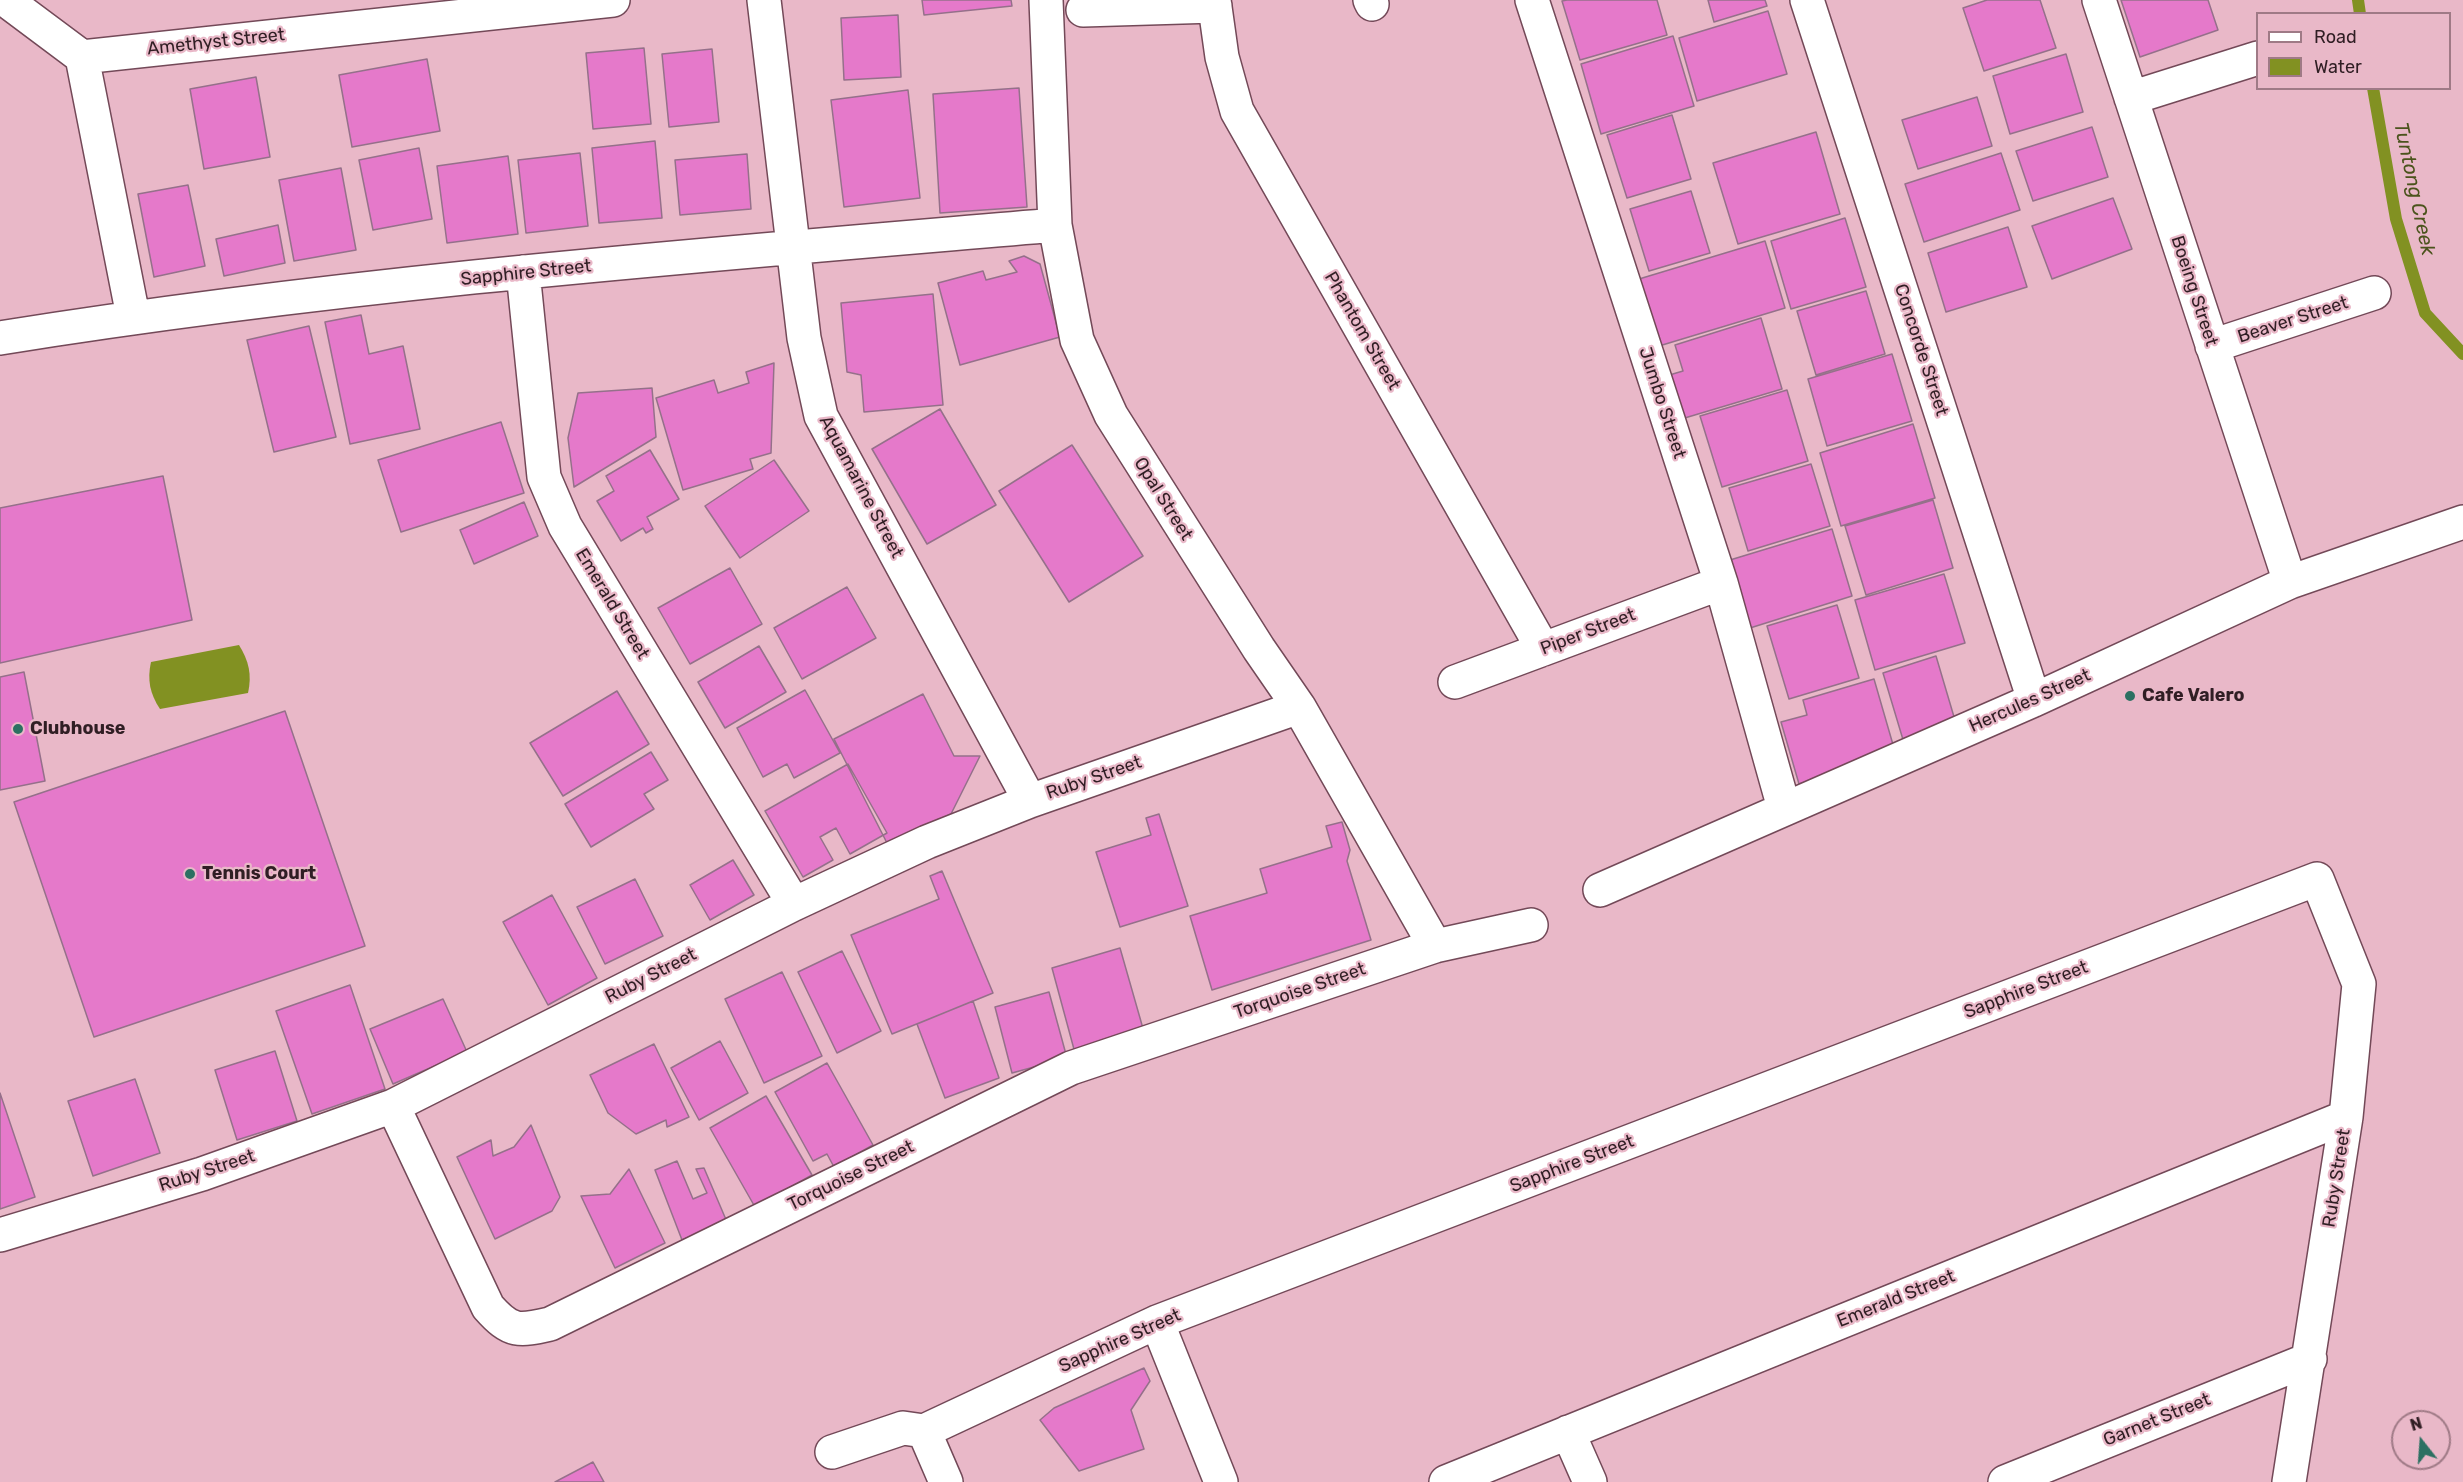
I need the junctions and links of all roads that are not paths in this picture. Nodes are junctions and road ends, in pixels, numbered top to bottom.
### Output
1 (7, 0) edge
2 (613, 0) edge
3 (764, 0) edge
4 (1046, 0) edge
5 (1532, 0) edge
6 (1807, 0) edge
7 (2099, 0) edge
8 (1215, 3) edge
9 (1083, 10) dead end
10 (82, 57) junction
11 (2256, 59) edge
12 (2131, 98) junction
13 (1055, 225) junction
14 (794, 247) junction
15 (523, 272) junction
16 (2374, 293) dead end
17 (133, 316) junction
18 (0, 338) edge
19 (2212, 346) junction
20 (2463, 522) edge
21 (2290, 582) junction
22 (1721, 583) junction
23 (1543, 649) junction
24 (1455, 682) dead end
25 (2034, 700) junction
26 (1299, 707) junction
27 (1030, 801) junction
28 (1784, 808) junction
29 (2317, 879) joint
30 (1600, 890) dead end
31 (794, 903) junction
32 (1531, 926) dead end
33 (1435, 946) junction
34 (393, 1106) junction
35 (2346, 1117) junction
36 (0, 1236) edge
37 (1157, 1322) junction
38 (2310, 1359) junction
39 (924, 1431) junction
40 (1568, 1432) junction
41 (832, 1452) dead end
42 (946, 1482) edge
43 (1221, 1482) edge
44 (1446, 1482) edge
45 (1590, 1482) edge
46 (2005, 1482) edge
47 (2289, 1482) edge

1 - 10 street
2 - 10 street, Amethyst Street
3 - 14 street, Aquamarine Street
4 - 13 street, Opal Street
5 - 22 street, Jumbo Street
6 - 25 street, Concorde Street
7 - 12 street, Boeing Street
8 - 9 street
8 - 23 street, Phantom Street
10 - 17 street
11 - 12 street
12 - 19 street, Boeing Street
13 - 14 street, Sapphire Street
13 - 26 street, Opal Street
14 - 15 street, Sapphire Street
14 - 27 street, Aquamarine Street
15 - 17 street, Sapphire Street
15 - 31 street, Emerald Street
16 - 19 street, Beaver Street
17 - 18 street, Sapphire Street
19 - 21 street, Boeing Street
20 - 21 street, Hercules Street
21 - 25 street, Hercules Street
22 - 23 street, Piper Street
22 - 28 street, Jumbo Street
23 - 24 street, Piper Street
25 - 28 street, Hercules Street
26 - 27 street, Ruby Street
26 - 33 street, Opal Street
27 - 31 street, Ruby Street
28 - 30 street, Hercules Street
29 - 35 street, Ruby Street
29 - 37 street, Sapphire Street
31 - 34 street, Ruby Street
32 - 33 street, Torquoise Street
33 - 34 street, Torquoise Street
34 - 36 street, Ruby Street
35 - 38 street, Ruby Street
35 - 40 street, Emerald Street
37 - 39 street, Sapphire Street
37 - 43 street
38 - 46 street, Garnet Street
38 - 47 street, Ruby Street
39 - 41 street, Sapphire Street
39 - 42 street
40 - 44 street, Emerald Street
40 - 45 street

